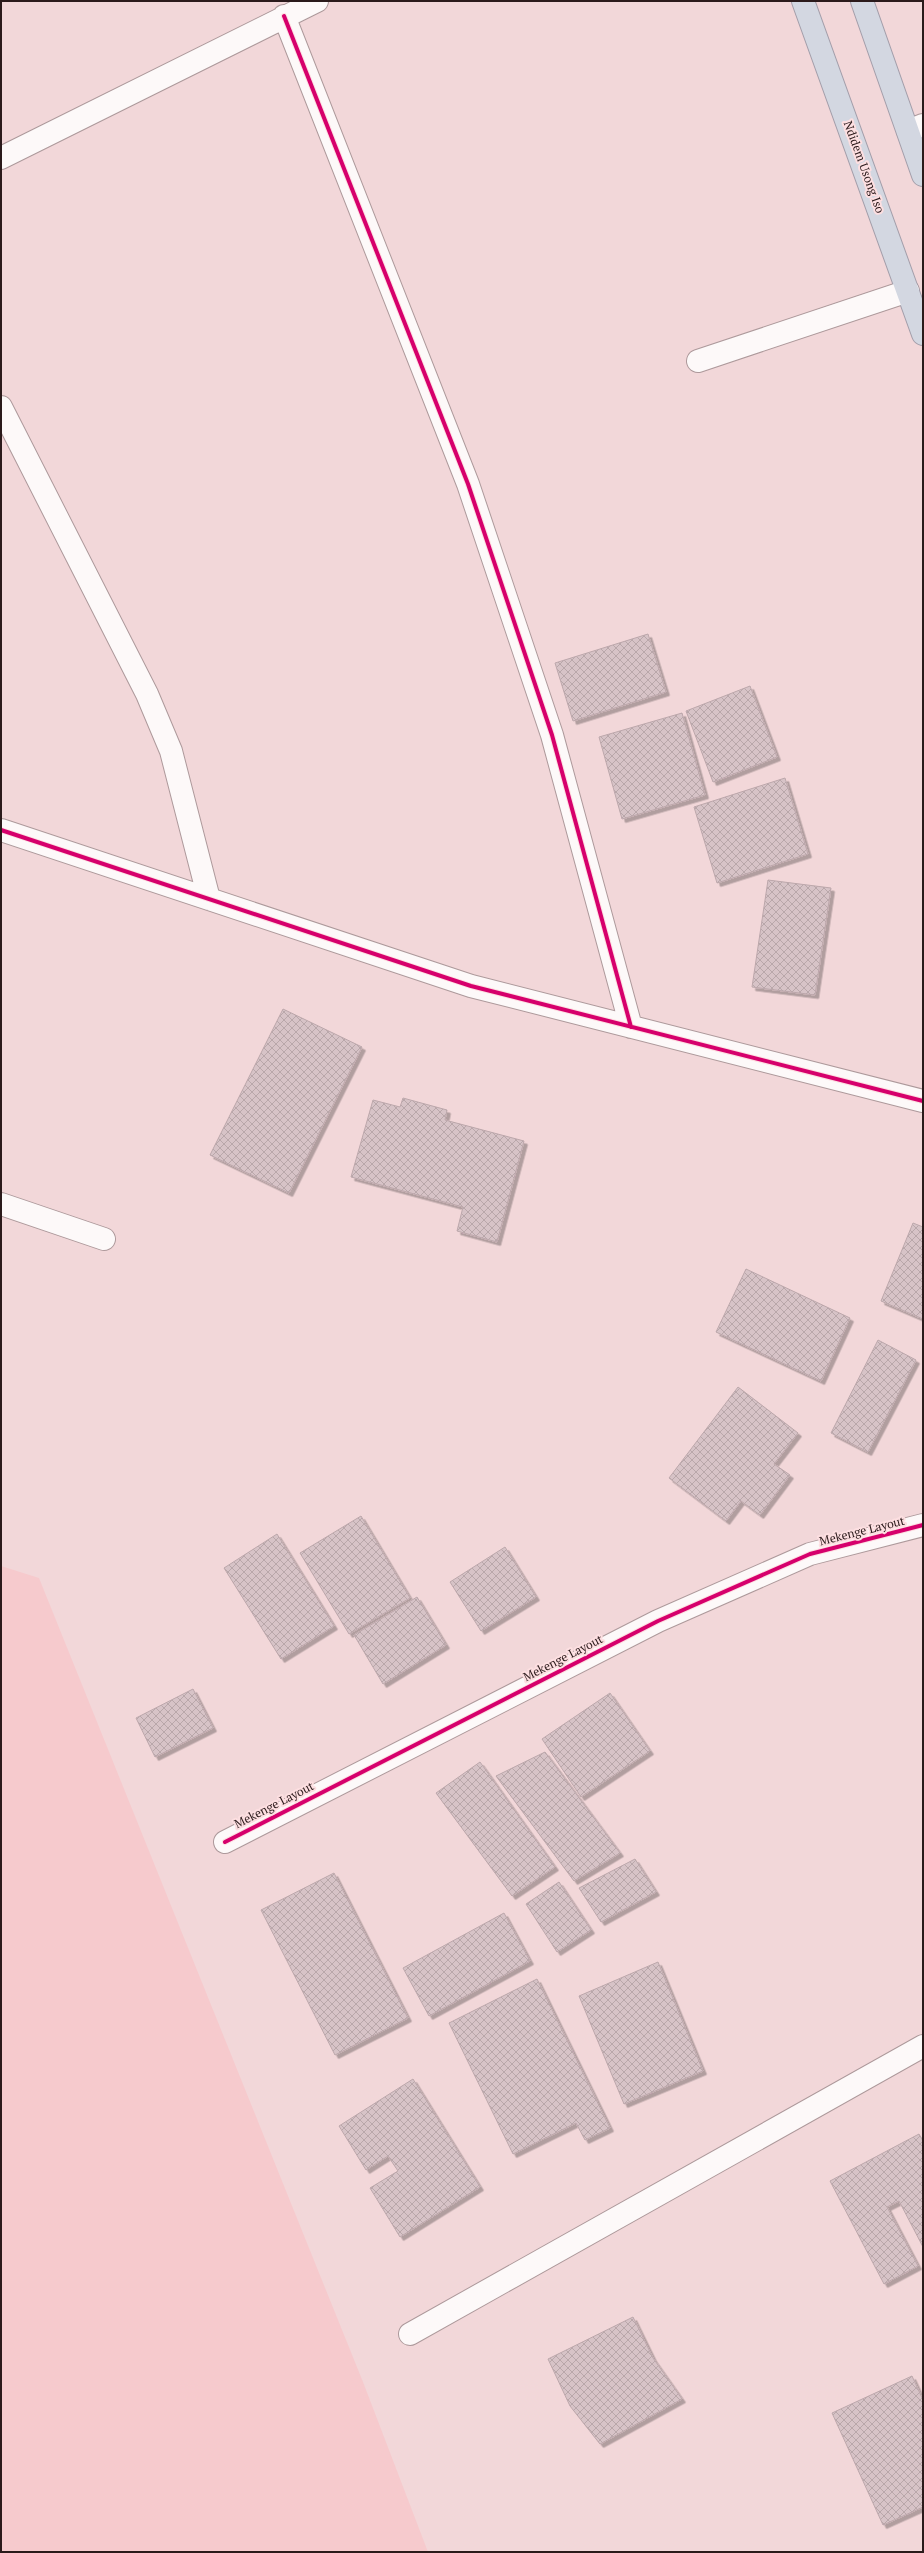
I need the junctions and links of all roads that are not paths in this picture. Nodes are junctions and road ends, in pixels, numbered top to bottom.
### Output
1 (317, 1) edge
2 (803, 1) edge
3 (862, 1) edge
4 (284, 16) junction
5 (915, 128) edge
6 (1, 158) edge
7 (923, 175) edge
8 (908, 291) junction
9 (923, 334) edge
10 (698, 361) dead end
11 (1, 406) edge
12 (1, 830) edge
13 (209, 899) junction
14 (631, 1027) junction
15 (923, 1101) edge
16 (1, 1204) edge
17 (104, 1239) dead end
18 (923, 1525) edge
19 (225, 1842) dead end
20 (923, 2046) edge
21 (410, 2334) dead end

1 - 4 street
2 - 8 highway, Ndidem Usong Iso
3 - 5 highway
4 - 6 street
4 - 14 street
5 - 7 highway
8 - 9 highway, Ndidem Usong Iso
8 - 10 street
11 - 13 street
12 - 13 street
13 - 14 street
14 - 15 street
16 - 17 street
18 - 19 street, Mekenge Layout
20 - 21 street

